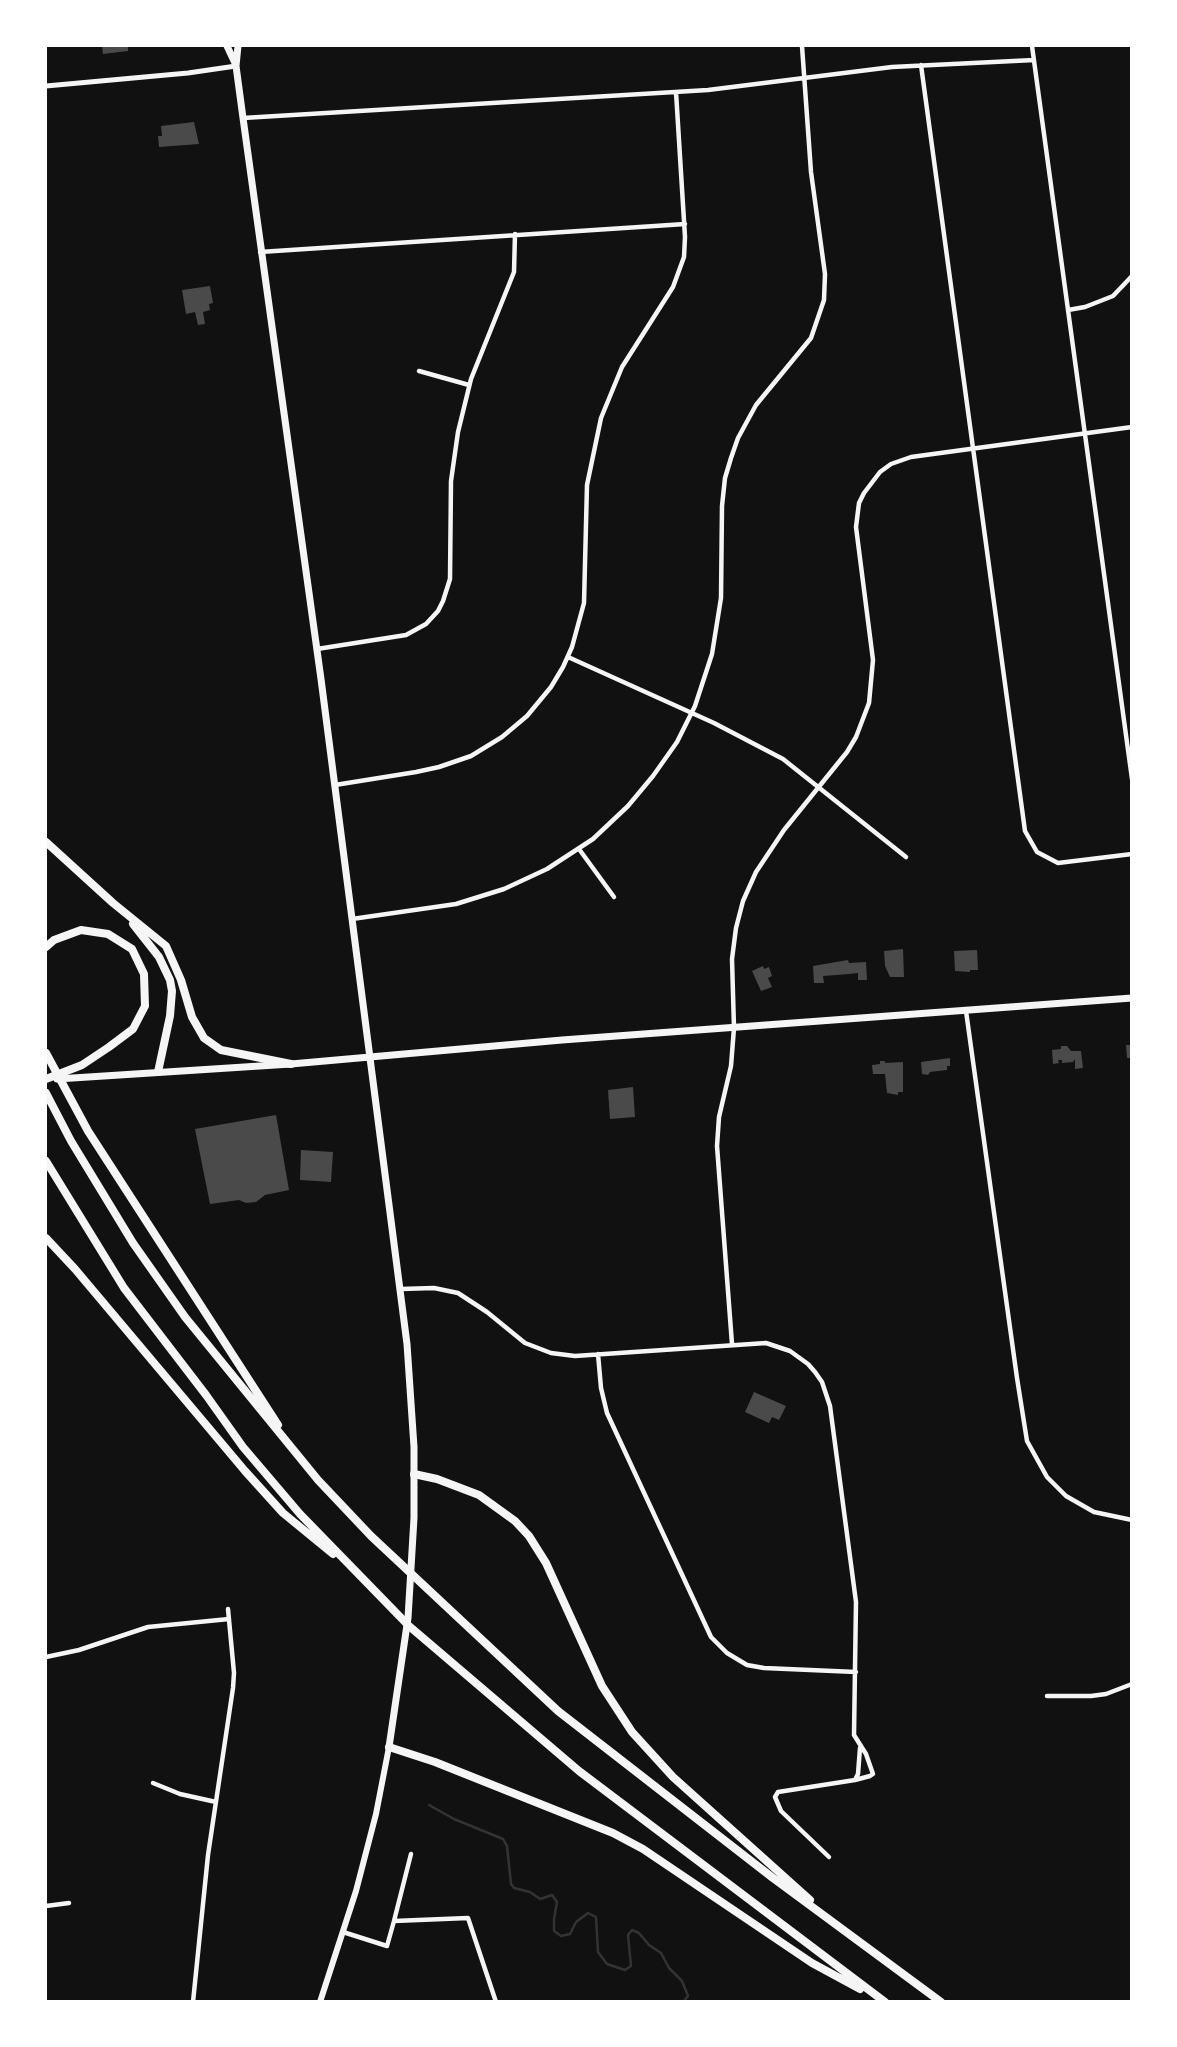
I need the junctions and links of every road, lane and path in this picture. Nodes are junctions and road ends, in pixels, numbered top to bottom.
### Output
1 (227, 46) edge
2 (238, 46) edge
3 (802, 46) edge
4 (1032, 46) edge
5 (1034, 60) junction
6 (921, 65) junction
7 (236, 66) junction
8 (804, 79) junction
9 (46, 86) edge
10 (676, 92) junction
11 (243, 118) junction
12 (684, 224) junction
13 (515, 234) junction
14 (260, 252) junction
15 (1132, 276) edge
16 (1068, 310) junction
17 (419, 371) dead end
18 (469, 385) junction
19 (1132, 427) edge
20 (1084, 433) junction
21 (972, 448) junction
22 (316, 649) junction
23 (568, 657) junction
24 (691, 713) junction
25 (1132, 779) edge
26 (334, 785) junction
27 (819, 786) junction
28 (46, 842) edge
29 (579, 849) junction
30 (1132, 855) edge
31 (906, 856) dead end
32 (614, 897) dead end
33 (122, 910) junction
34 (351, 919) junction
35 (46, 947) edge
36 (1132, 998) edge
37 (966, 1011) junction
38 (734, 1028) junction
39 (46, 1053) edge
40 (369, 1056) junction
41 (291, 1064) junction
42 (158, 1072) junction
43 (46, 1079) edge
44 (46, 1093) edge
45 (46, 1161) edge
46 (46, 1238) edge
47 (400, 1289) junction
48 (732, 1344) junction
49 (598, 1354) junction
50 (291, 1445) junction
51 (414, 1474) junction
52 (1132, 1520) edge
53 (365, 1581) junction
54 (228, 1609) dead end
55 (229, 1619) junction
56 (46, 1657) edge
57 (856, 1672) junction
58 (1132, 1684) edge
59 (1048, 1696) dead end
60 (389, 1747) junction
61 (860, 1747) junction
62 (855, 1780) junction
63 (153, 1783) dead end
64 (216, 1802) junction
65 (411, 1854) dead end
66 (829, 1857) dead end
67 (69, 1903) dead end
68 (46, 1906) edge
69 (394, 1921) junction
70 (840, 1928) junction
71 (343, 1932) junction
72 (938, 1999) edge
73 (193, 2001) edge
74 (320, 2001) edge
75 (496, 2001) edge
76 (884, 2001) edge

1 - 7 main road
2 - 7 main road
3 - 8 street
4 - 5 street
5 - 6 street
5 - 16 street
6 - 8 street
6 - 21 street
7 - 9 street
7 - 11 main road
8 - 10 street
8 - 24 street
10 - 11 street
10 - 12 street
11 - 14 main road
12 - 13 street
12 - 23 street
13 - 14 street
13 - 18 street
14 - 22 main road
15 - 16 street
16 - 20 street
17 - 18 street
18 - 22 street
19 - 20 street
20 - 21 street
20 - 25 street
21 - 27 street
21 - 30 street
22 - 26 main road
23 - 24 street
23 - 26 street
24 - 27 street
24 - 29 street
26 - 34 main road
27 - 31 street
27 - 38 street
28 - 33 highway
29 - 32 street
29 - 34 street
33 - 41 highway
33 - 42 highway
34 - 40 main road
35 - 43 highway
36 - 37 main road
37 - 38 main road
37 - 52 street
38 - 40 main road
38 - 48 street
39 - 50 highway
40 - 41 main road
40 - 47 main road
41 - 42 main road
42 - 43 main road
44 - 50 highway
45 - 53 highway
46 - 53 highway
47 - 49 street
47 - 51 main road
48 - 49 street
48 - 57 street
49 - 57 street
50 - 70 highway
51 - 60 main road
51 - 70 highway
53 - 76 highway
54 - 55 street
55 - 56 street
55 - 64 street
57 - 61 street
58 - 59 street
60 - 71 main road
60 - 76 highway
61 - 62 street
61 - 62 street
62 - 66 street
63 - 64 street
64 - 73 street
65 - 69 street
67 - 68 street
69 - 71 street
69 - 75 street
70 - 72 highway
71 - 74 main road

